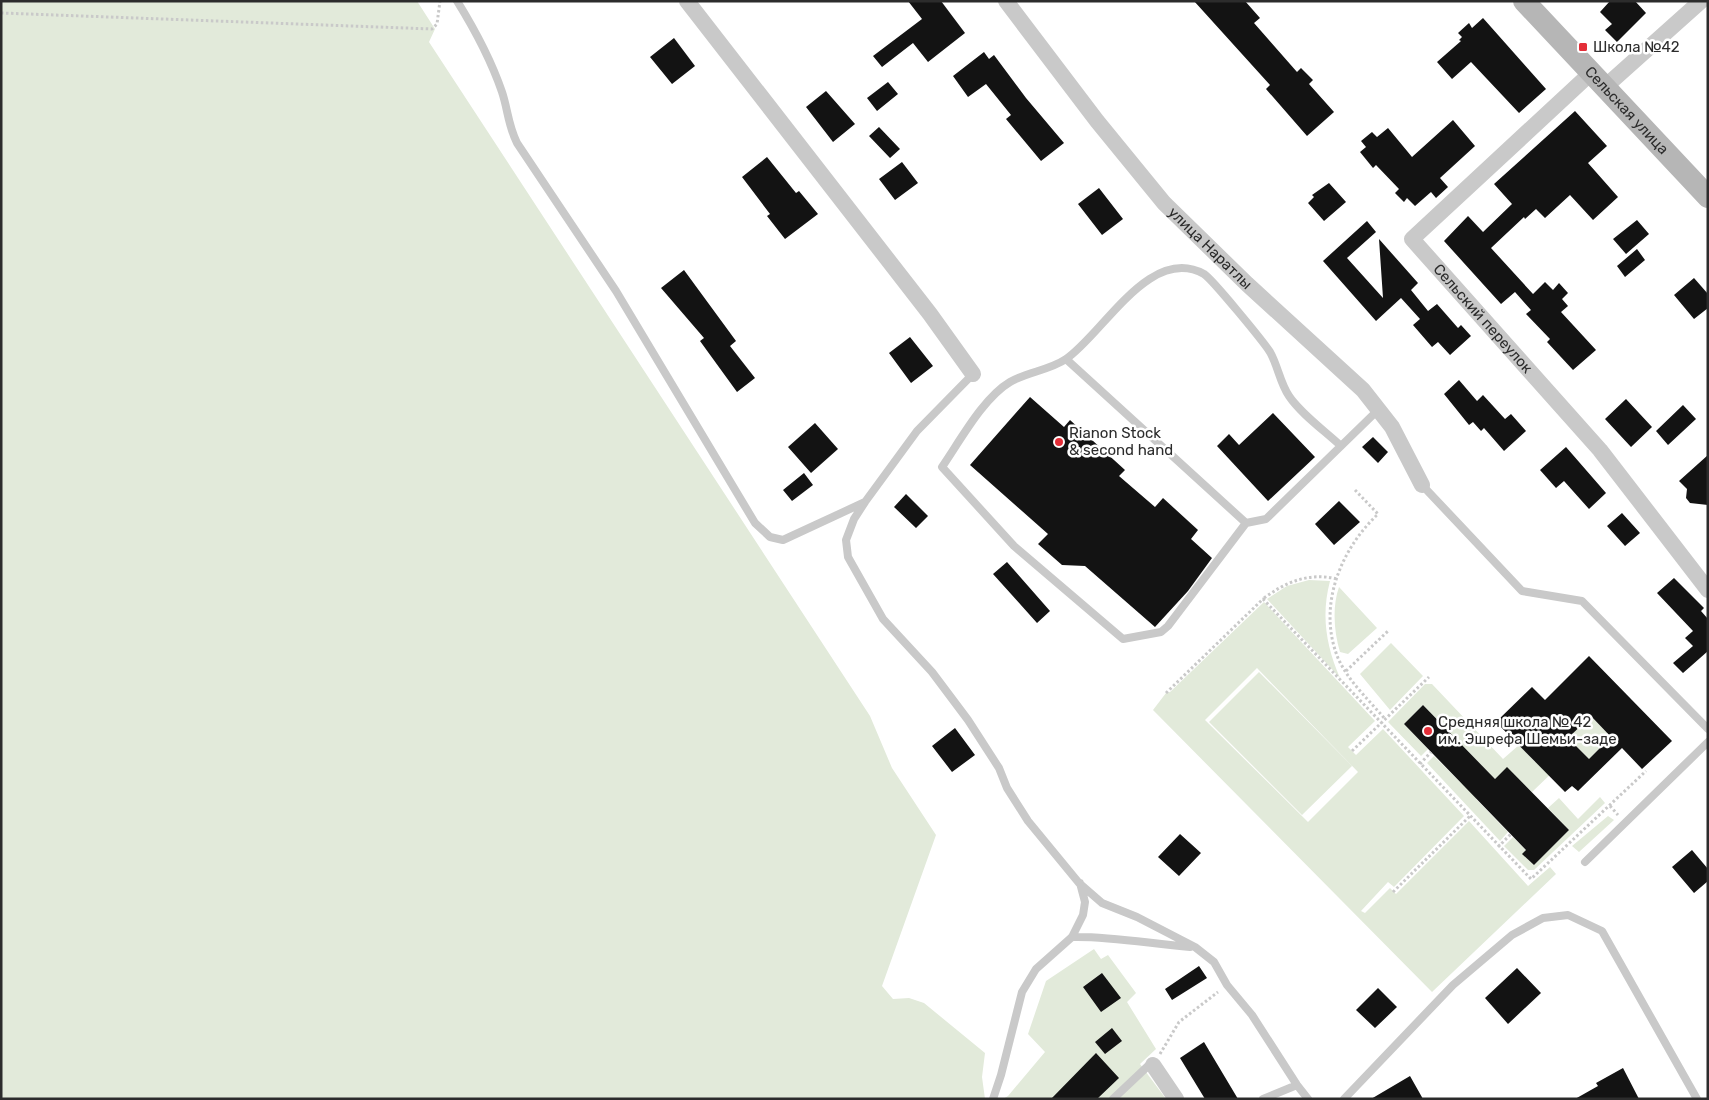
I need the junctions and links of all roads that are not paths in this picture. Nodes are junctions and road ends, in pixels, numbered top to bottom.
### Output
1 (457, 1) edge
2 (687, 1) edge
3 (1006, 1) edge
4 (1524, 1) edge
5 (1701, 1) edge
6 (1599, 79) junction
7 (1708, 197) edge
8 (1066, 359) junction
9 (973, 374) joint
10 (1379, 409) junction
11 (1341, 446) junction
12 (1422, 485) joint
13 (866, 502) junction
14 (1246, 523) junction
15 (1708, 590) edge
16 (1708, 729) edge
17 (1708, 742) edge
18 (1585, 862) dead end
19 (1080, 883) junction
20 (1072, 937) junction
21 (1195, 947) junction
22 (1153, 1065) joint
23 (1297, 1086) junction
24 (992, 1099) edge
25 (1113, 1099) edge
26 (1176, 1099) edge
27 (1263, 1099) edge
28 (1308, 1099) edge
29 (1344, 1099) edge
30 (1697, 1099) edge

1 - 13 lane
2 - 9 street
3 - 10 street, улица Наратлы
4 - 6 main road, Сельская улица
5 - 6 street
6 - 7 main road, Сельская улица
6 - 15 street, Сельский переулок
8 - 11 lane
8 - 14 lane
8 - 14 lane
9 - 13 lane
10 - 11 lane
10 - 12 street, улица Наратлы
11 - 14 lane
12 - 16 lane
13 - 19 lane
17 - 18 lane
19 - 20 lane
19 - 21 lane
20 - 21 lane
20 - 24 lane
21 - 23 lane
22 - 25 lane
22 - 26 street
23 - 27 lane
23 - 28 lane
29 - 30 lane

